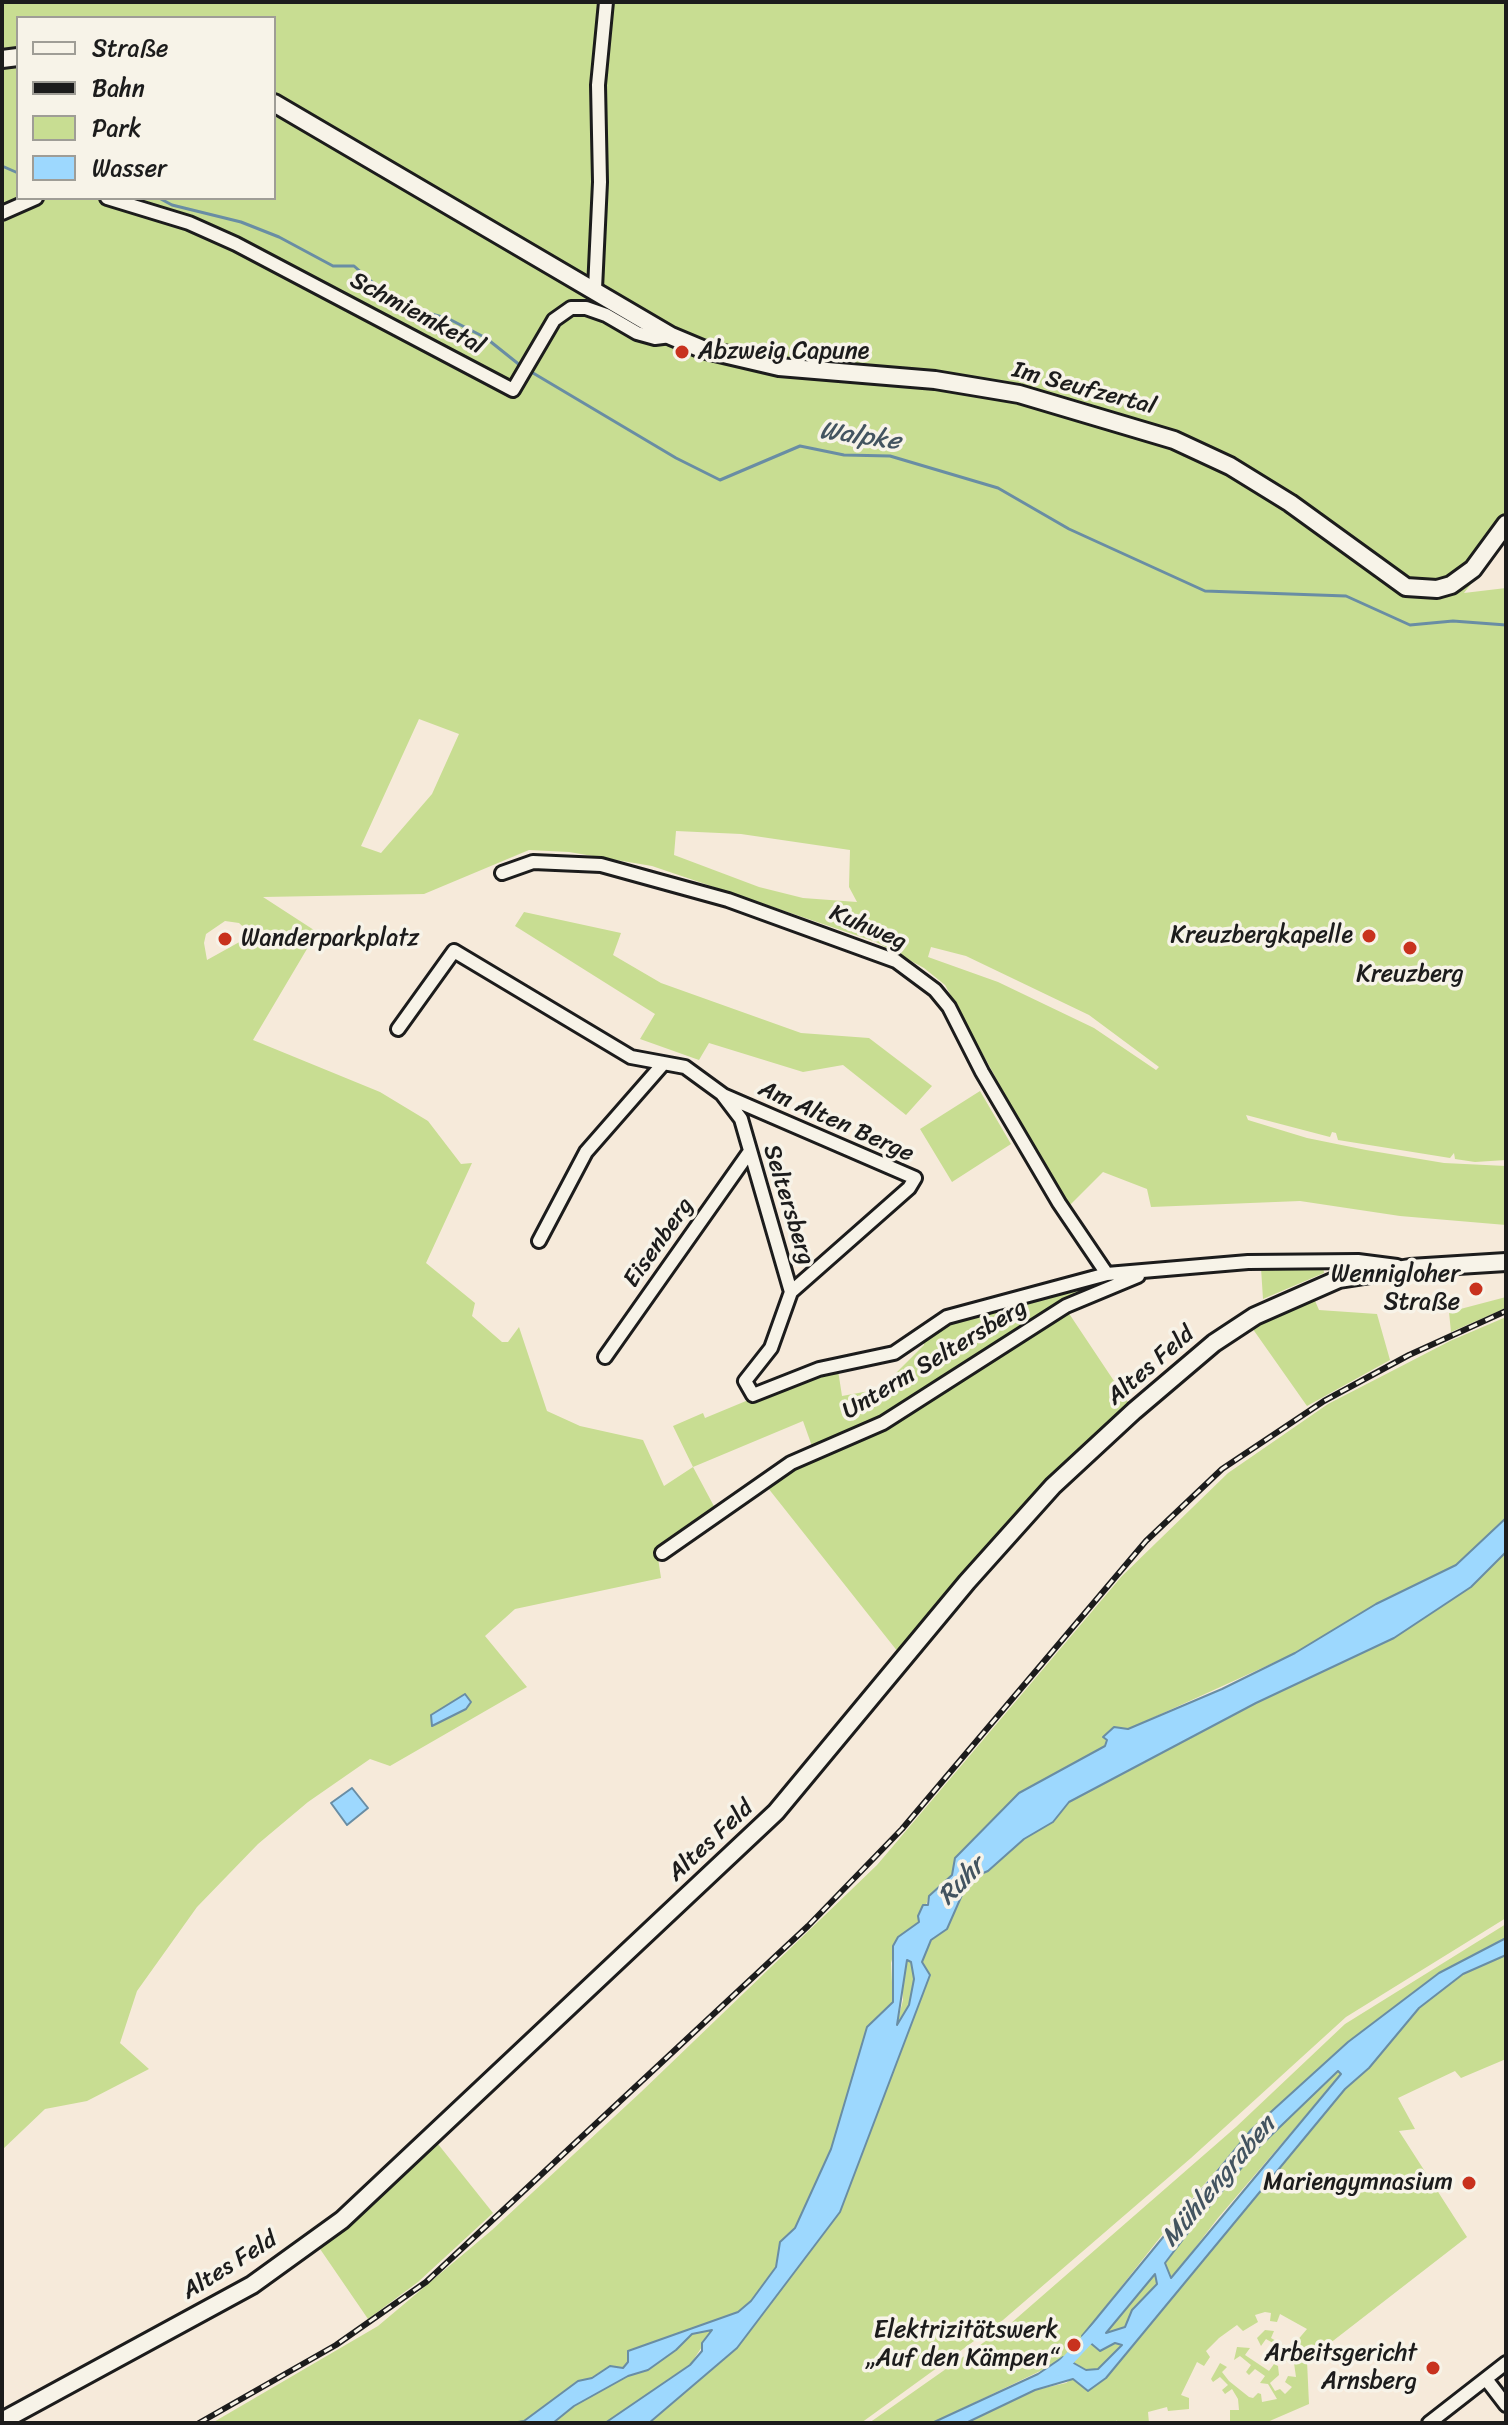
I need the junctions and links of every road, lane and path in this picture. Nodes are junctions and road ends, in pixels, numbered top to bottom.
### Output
1 (606, 2) edge
2 (276, 104) edge
3 (31, 200) edge
4 (114, 200) edge
5 (2, 213) edge
6 (595, 289) junction
7 (671, 336) junction
8 (1506, 524) edge
9 (502, 873) dead end
10 (398, 1029) dead end
11 (663, 1064) junction
12 (722, 1094) junction
13 (748, 1154) junction
14 (539, 1241) dead end
15 (1336, 1261) junction
16 (1506, 1262) edge
17 (1156, 1268) junction
18 (1410, 1268) junction
19 (1107, 1274) junction
20 (1339, 1279) junction
21 (791, 1292) junction
22 (605, 1357) dead end
23 (662, 1553) dead end
24 (1506, 2363) edge
25 (1486, 2379) junction
26 (1506, 2405) edge
27 (2, 2421) edge
28 (1429, 2423) edge

1 - 6 street
2 - 6 main road, Im Seufzertal
3 - 5 street
4 - 7 street, Schmiemketal
6 - 7 main road, Im Seufzertal
7 - 8 main road, Im Seufzertal
9 - 19 street, Kuhweg
10 - 11 street, Seltersberg
11 - 12 street, Seltersberg
11 - 14 street
12 - 13 street, Seltersberg
12 - 21 street, Am Alten Berge
13 - 21 street, Seltersberg
13 - 22 street, Eisenberg
15 - 17 street
15 - 18 street
15 - 20 street
16 - 18 main road
17 - 19 street
17 - 23 street, Unterm Seltersberg
18 - 20 main road, Altes Feld
19 - 21 street, Seltersberg
20 - 27 main road, Altes Feld
24 - 25 street
25 - 26 street
25 - 28 street

